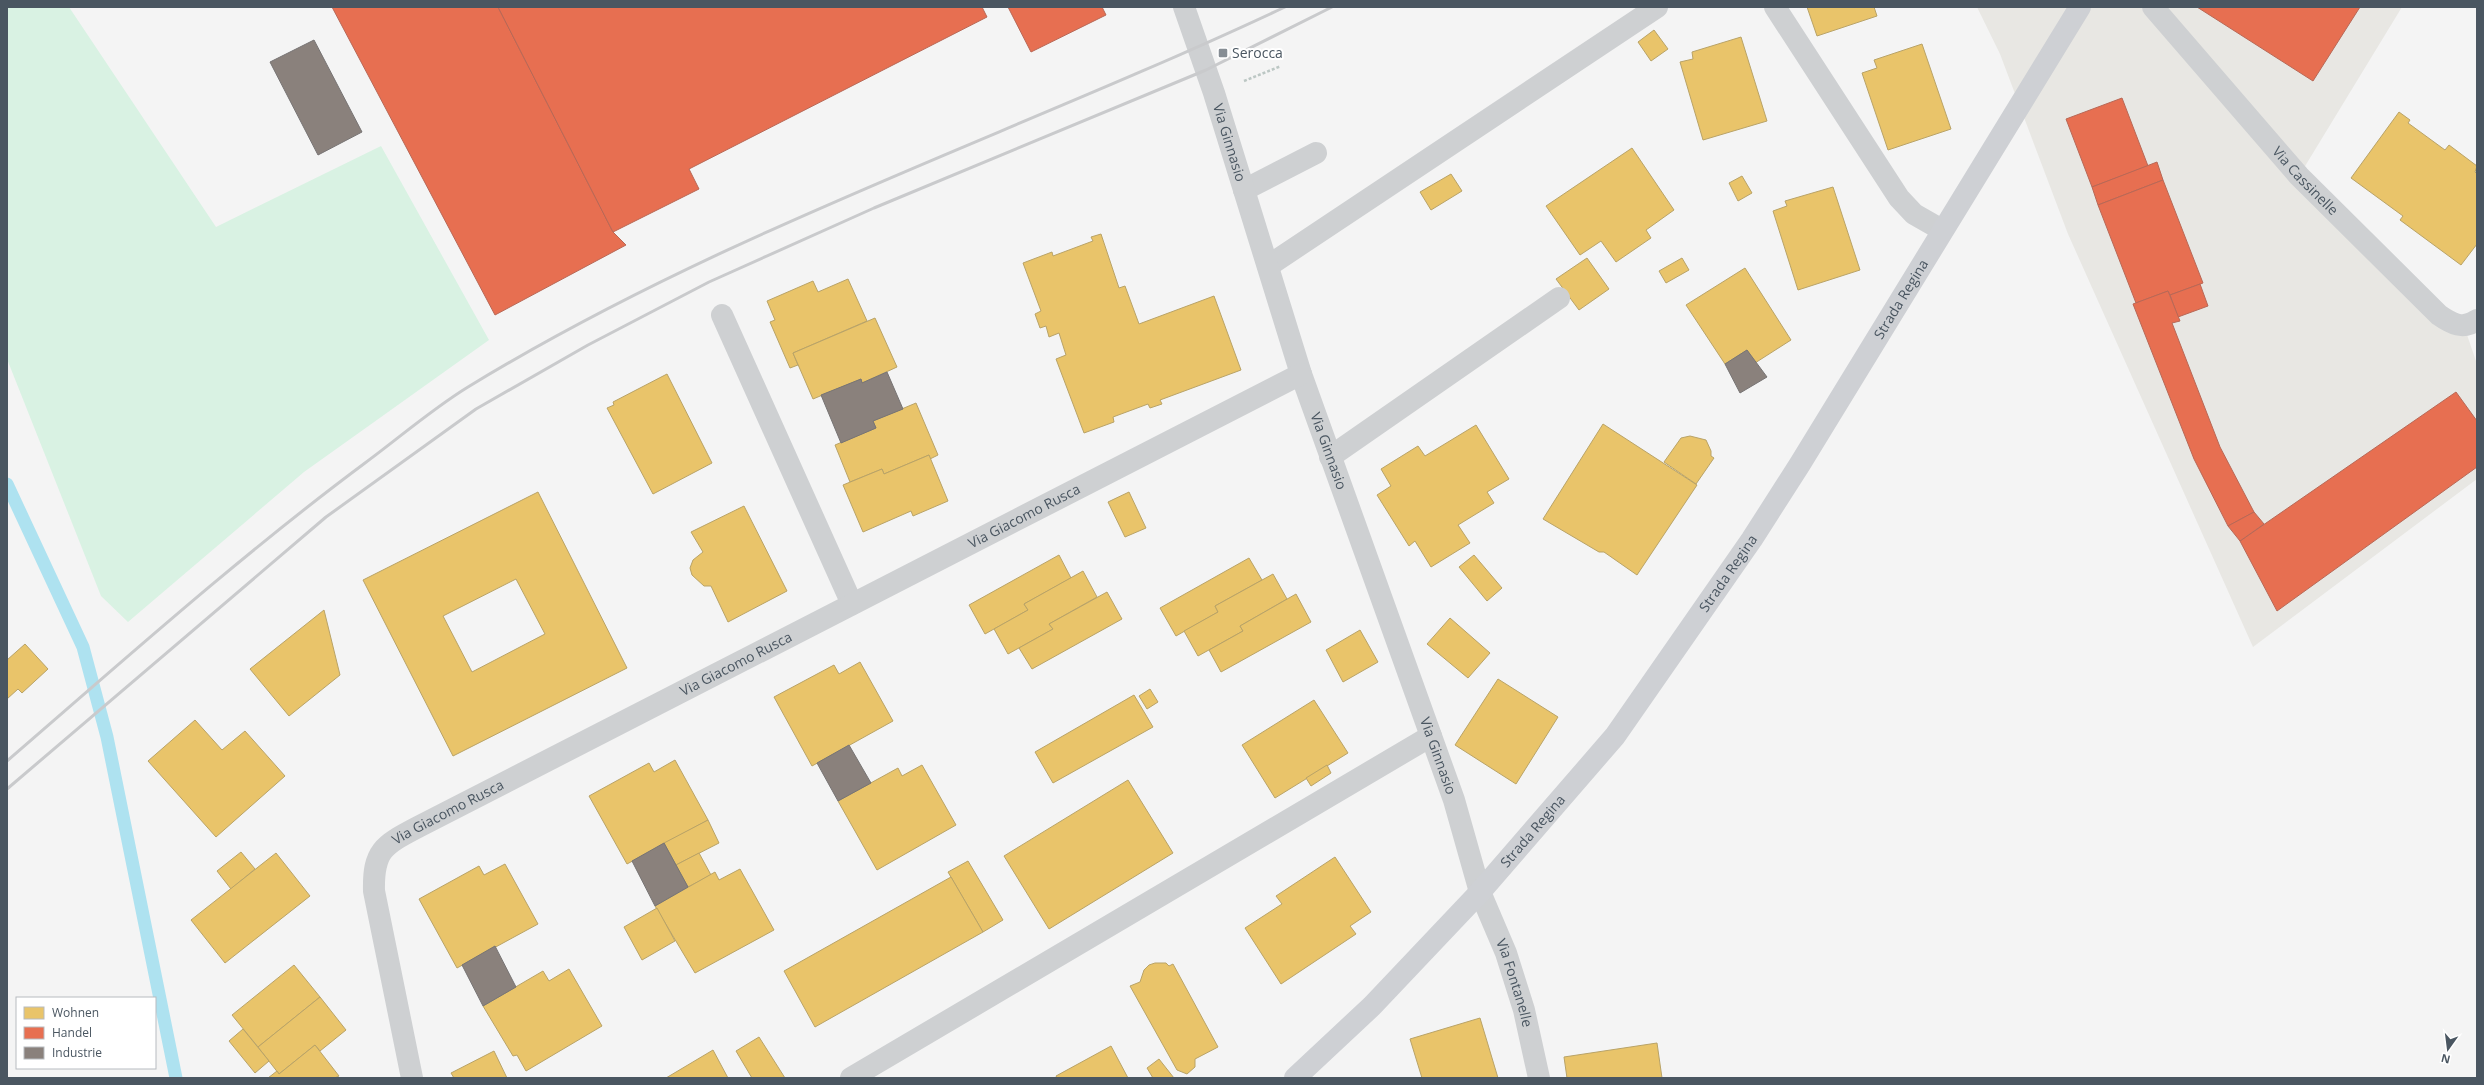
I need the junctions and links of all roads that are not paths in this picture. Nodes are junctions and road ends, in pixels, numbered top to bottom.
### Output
1 (1184, 7) edge
2 (1657, 7) edge
3 (1775, 7) edge
4 (2080, 7) edge
5 (2153, 7) edge
6 (1316, 153) dead end
7 (1244, 190) junction
8 (1942, 230) junction
9 (1268, 266) junction
10 (1559, 298) dead end
11 (722, 315) dead end
12 (2477, 320) edge
13 (1301, 374) junction
14 (1330, 457) junction
15 (852, 604) junction
16 (1431, 736) junction
17 (1480, 892) junction
18 (412, 1078) edge
19 (851, 1078) edge
20 (1295, 1078) edge
21 (1539, 1078) edge

1 - 7 street, Via Ginnasio
2 - 9 street
3 - 8 street
4 - 8 main road, Strada Regina
5 - 12 street, Via Cassinelle
6 - 7 street
7 - 9 street, Via Ginnasio
8 - 17 main road, Strada Regina
9 - 13 street, Via Ginnasio
10 - 14 street
11 - 15 street
13 - 14 street, Via Ginnasio
13 - 15 street, Via Giacomo Rusca
14 - 16 street, Via Ginnasio
15 - 18 street, Via Giacomo Rusca
16 - 17 street, Via Ginnasio
16 - 19 street
17 - 20 main road, Strada Regina
17 - 21 street, Via Fontanelle

